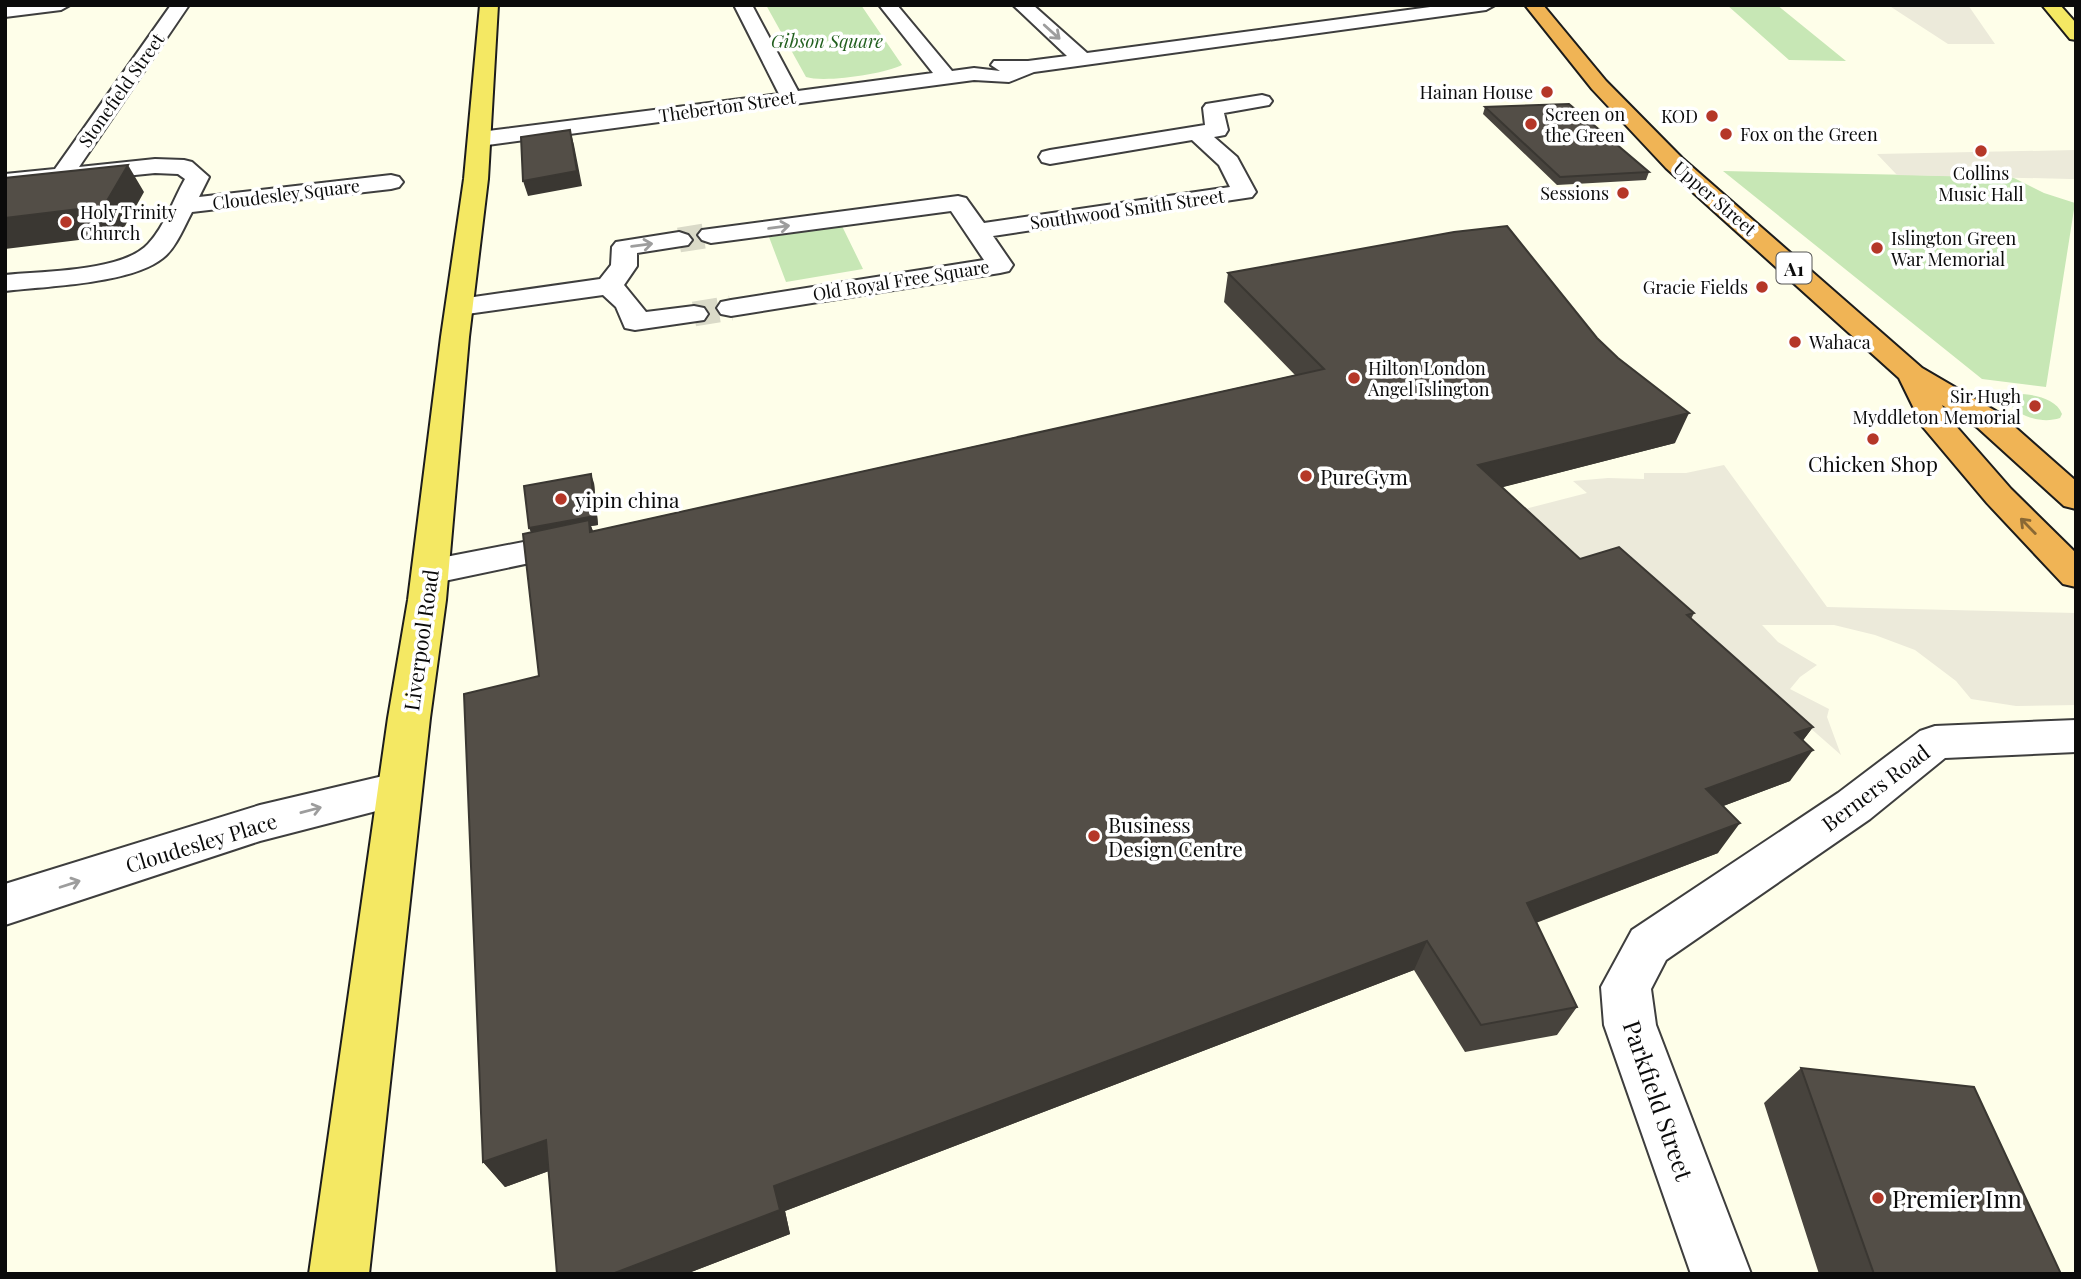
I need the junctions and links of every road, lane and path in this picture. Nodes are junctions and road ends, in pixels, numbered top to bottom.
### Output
1 (61, 5) edge
2 (180, 5) edge
3 (489, 5) edge
4 (743, 5) edge
5 (888, 5) edge
6 (1022, 5) edge
7 (1486, 5) edge
8 (1534, 5) edge
9 (2051, 5) edge
10 (1320, 10) dead end
11 (5, 12) edge
12 (1342, 24) junction
13 (2076, 35) edge
14 (1082, 59) junction
15 (946, 77) junction
16 (791, 98) junction
17 (1262, 101) dead end
18 (1198, 134) junction
19 (480, 139) junction
20 (1050, 157) dead end
21 (62, 175) junction
22 (5, 181) edge
23 (391, 182) dead end
24 (181, 206) junction
25 (977, 231) junction
26 (711, 235) tunnel mouth
27 (679, 240) tunnel mouth
28 (5, 283) edge
29 (609, 286) junction
30 (460, 307) junction
31 (731, 308) tunnel mouth
32 (694, 314) tunnel mouth
33 (1912, 374) junction
34 (2076, 499) edge
35 (609, 536) edge
36 (430, 572) junction
37 (2076, 575) edge
38 (2076, 736) edge
39 (400, 789) junction
40 (5, 905) edge
41 (1698, 910) joint
42 (340, 1274) edge
43 (1721, 1274) edge

1 - 11 street
2 - 21 street, Stonefield Street
3 - 19 main road, Liverpool Road
4 - 16 street
5 - 15 street
6 -> 14 street
7 - 12 street, Theberton Street
8 - 33 highway, Upper Street / A1
9 - 13 main road
10 - 12 street
12 - 14 street, Theberton Street
14 - 15 street, Theberton Street
15 - 16 street, Theberton Street
16 - 19 street, Theberton Street
17 - 18 street
18 - 20 street
18 - 25 street, Southwood Smith Street
19 - 30 main road, Liverpool Road
21 - 22 street, Cloudesley Square
21 - 24 street, Cloudesley Square
23 - 24 street, Cloudesley Square
24 - 28 street, Cloudesley Square
26 -> 25 street, Old Royal Free Square
25 - 31 street, Old Royal Free Square
29 -> 27 street
29 - 30 street
29 - 32 street
30 - 36 main road, Liverpool Road
33 - 34 highway, Upper Street / A1
37 -> 33 highway, Upper Street / A1
35 - 36 street
36 - 39 main road, Liverpool Road
38 - 41 street, Berners Road
40 -> 39 street, Cloudesley Place
39 - 42 main road, Liverpool Road
41 - 43 street, Parkfield Street

